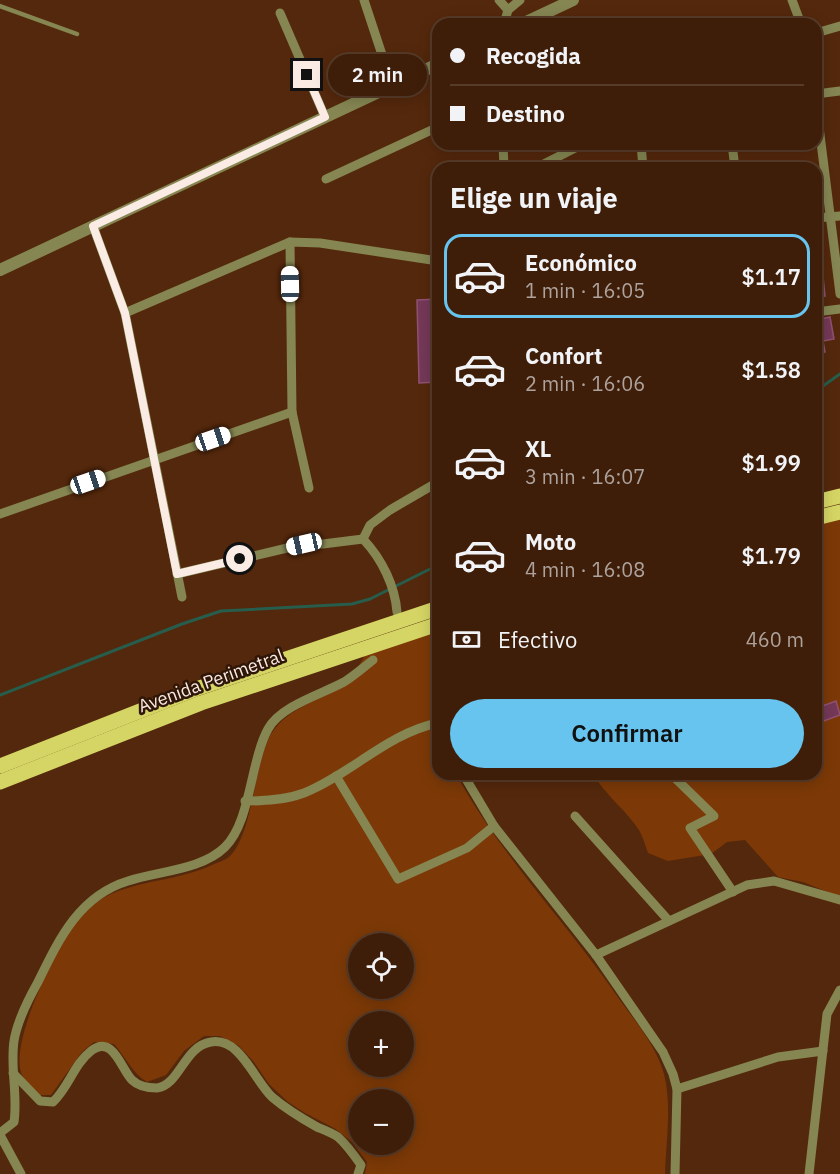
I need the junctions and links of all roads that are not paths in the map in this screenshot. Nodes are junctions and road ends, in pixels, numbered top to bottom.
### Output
1 (364, 0) edge
2 (499, 0) edge
3 (520, 0) edge
4 (573, 0) edge
5 (792, 0) edge
6 (0, 6) edge
7 (508, 10) junction
8 (280, 13) dead end
9 (506, 18) edge
10 (535, 18) edge
11 (799, 18) edge
12 (840, 27) edge
13 (822, 32) edge
14 (78, 34) dead end
15 (432, 67) edge
16 (392, 85) junction
17 (840, 91) edge
18 (822, 92) edge
19 (325, 117) junction
20 (432, 130) edge
21 (822, 137) edge
22 (571, 150) edge
23 (548, 162) edge
24 (326, 179) dead end
25 (836, 216) edge
26 (93, 226) junction
27 (290, 242) junction
28 (432, 260) edge
29 (0, 270) edge
30 (840, 294) edge
31 (840, 309) edge
32 (822, 311) edge
33 (125, 313) junction
34 (292, 412) junction
35 (154, 459) junction
36 (432, 486) edge
37 (309, 488) dead end
38 (840, 496) edge
39 (822, 500) edge
40 (840, 512) edge
41 (0, 514) edge
42 (822, 516) edge
43 (363, 539) junction
44 (177, 574) junction
45 (182, 597) dead end
46 (432, 610) edge
47 (397, 612) dead end
48 (432, 626) edge
49 (373, 660) dead end
50 (432, 724) edge
51 (0, 766) edge
52 (336, 776) junction
53 (467, 780) edge
54 (677, 780) edge
55 (0, 782) edge
56 (245, 801) junction
57 (575, 816) dead end
58 (494, 826) junction
59 (733, 891) junction
60 (840, 900) edge
61 (669, 921) junction
62 (596, 956) junction
63 (840, 990) edge
64 (823, 1051) junction
65 (13, 1073) junction
66 (676, 1089) junction
67 (0, 1134) edge
68 (21, 1174) edge
69 (358, 1174) edge
70 (675, 1174) edge
71 (809, 1174) edge

1 - 16 street
2 - 7 street
3 - 7 street
4 - 10 street
5 - 11 street
6 - 14 lane
7 - 9 street
8 - 19 street
12 - 13 street
15 - 16 street
16 - 19 street
17 - 18 street
19 - 26 street
20 - 24 street
21 - 25 street
22 - 23 street
25 - 30 street
26 - 29 street
26 - 33 street
27 - 28 street
27 - 33 street
27 - 34 street
31 - 32 street
33 - 35 street
34 - 35 street
34 - 37 street
35 - 41 street
35 - 44 street
36 - 43 street
38 - 39 main road
40 - 42 main road
43 - 44 street
43 - 47 street
44 - 45 street
46 - 51 main road, Avenida Perimetral
48 - 55 main road, Avenida Perimetral
49 - 56 street
50 - 52 street
52 - 56 street
52 - 58 street
53 - 58 street
54 - 59 street
56 - 65 street
57 - 61 street
58 - 62 street
59 - 60 street
59 - 61 street
61 - 62 street
62 - 66 street
63 - 64 street
64 - 66 street
64 - 71 street
65 - 67 street
65 - 69 street
66 - 70 street
67 - 68 street

